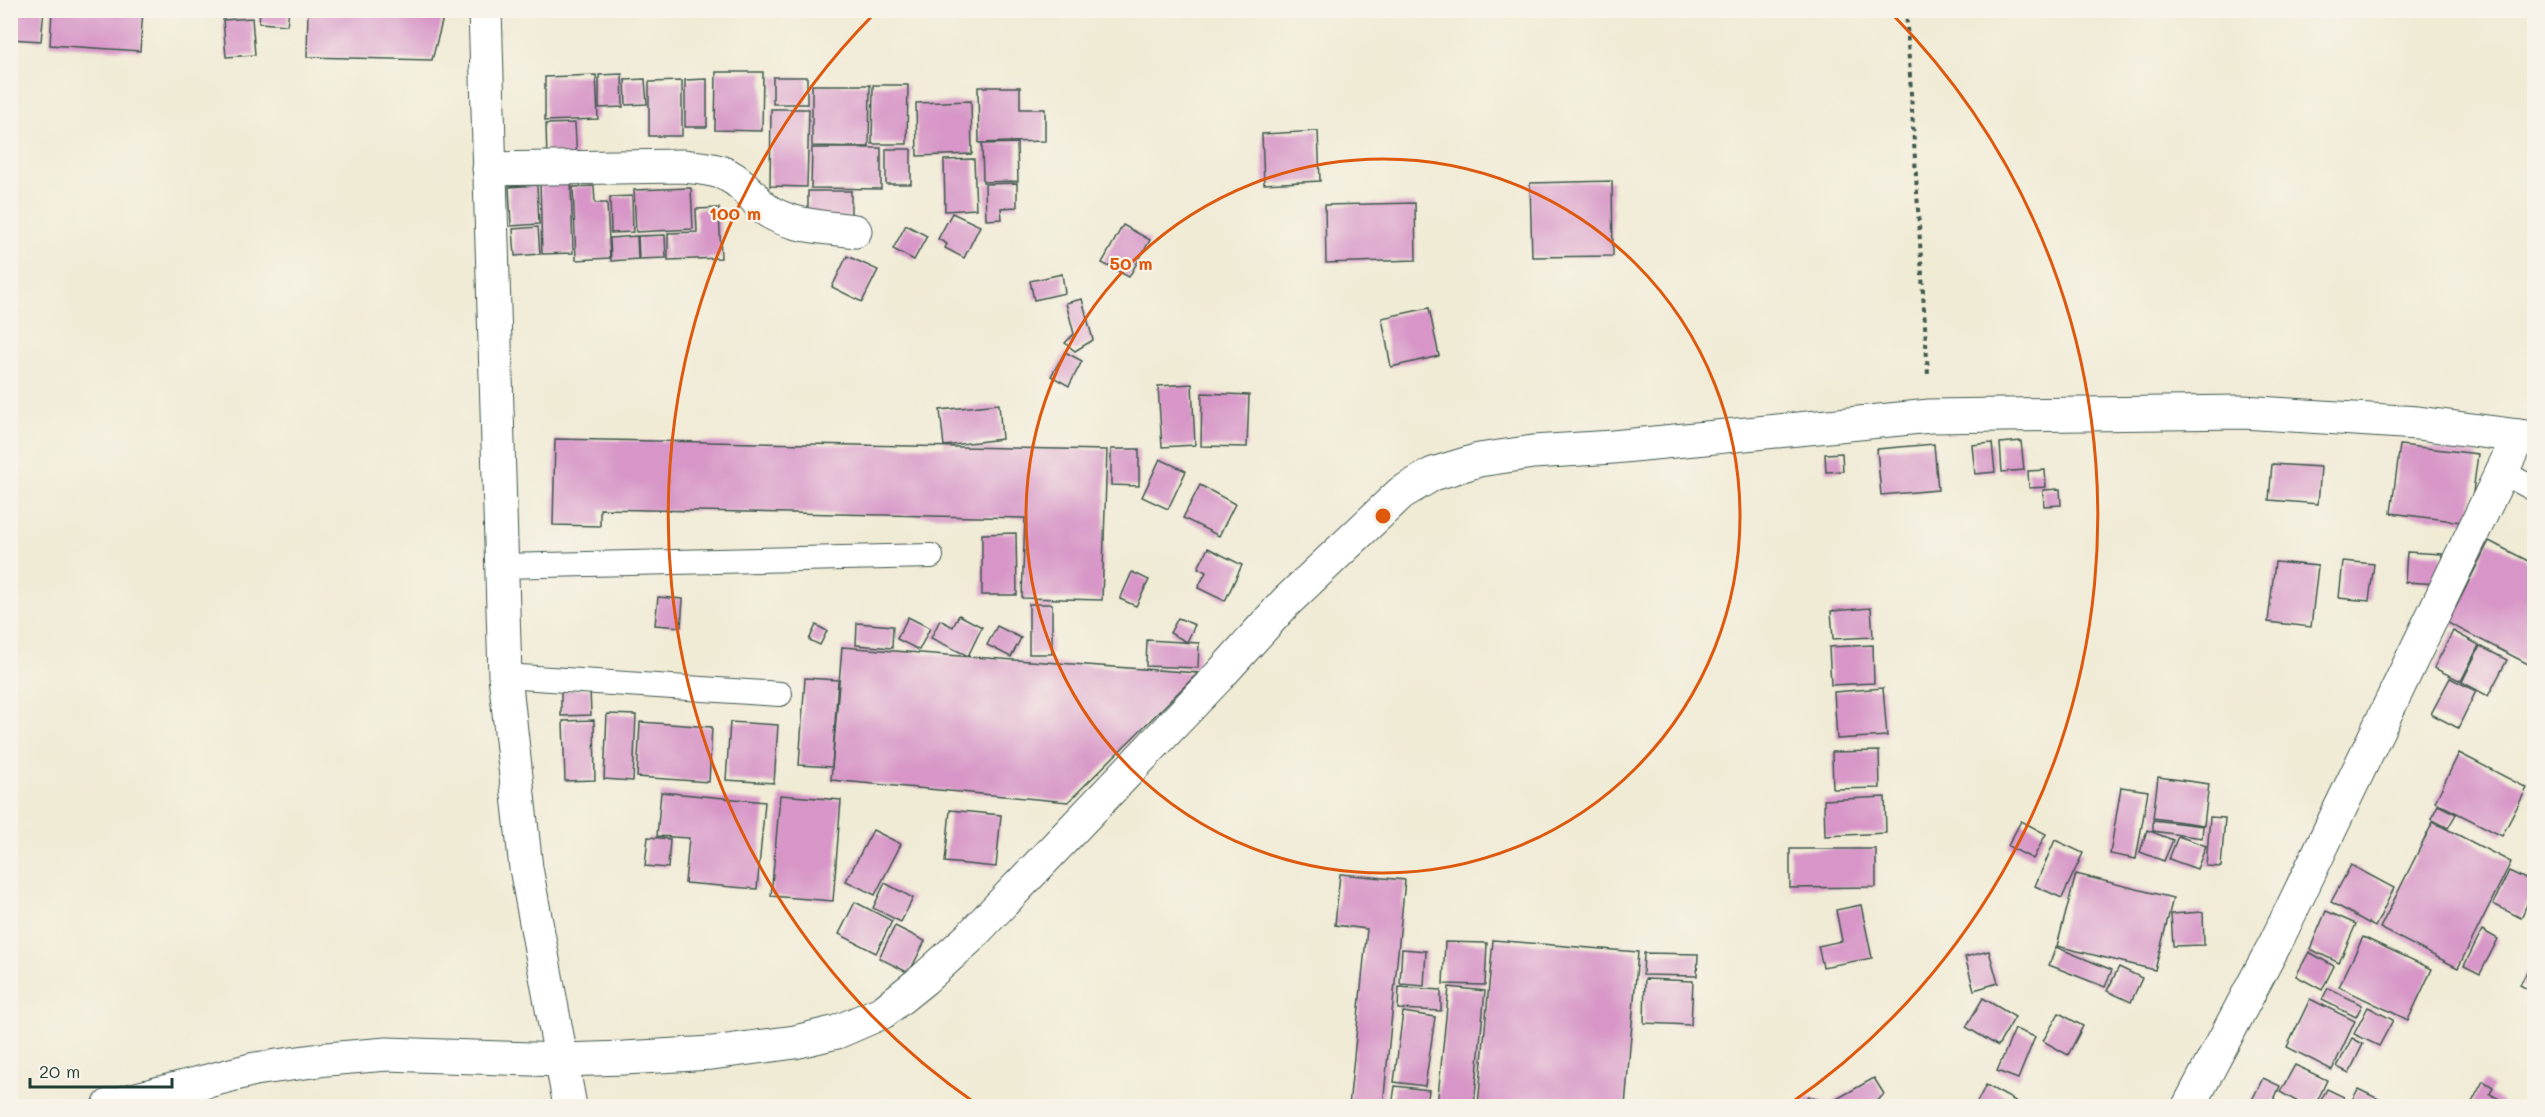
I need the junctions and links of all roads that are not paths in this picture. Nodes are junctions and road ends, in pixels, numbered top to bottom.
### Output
1 (485, 10) edge
2 (489, 169) junction
3 (855, 231) dead end
4 (2527, 437) edge
5 (2502, 472) junction
6 (2535, 489) edge
7 (931, 556) dead end
8 (501, 566) junction
9 (505, 676) junction
10 (780, 694) dead end
11 (561, 1060) junction
12 (110, 1107) edge
13 (570, 1107) edge
14 (2189, 1107) edge

1 - 2 street
2 - 3 street
2 - 8 street
4 - 5 street
4 - 11 street
5 - 6 lane
5 - 14 street
7 - 8 lane
8 - 9 street
9 - 10 lane
9 - 11 street
11 - 12 street
11 - 13 street

